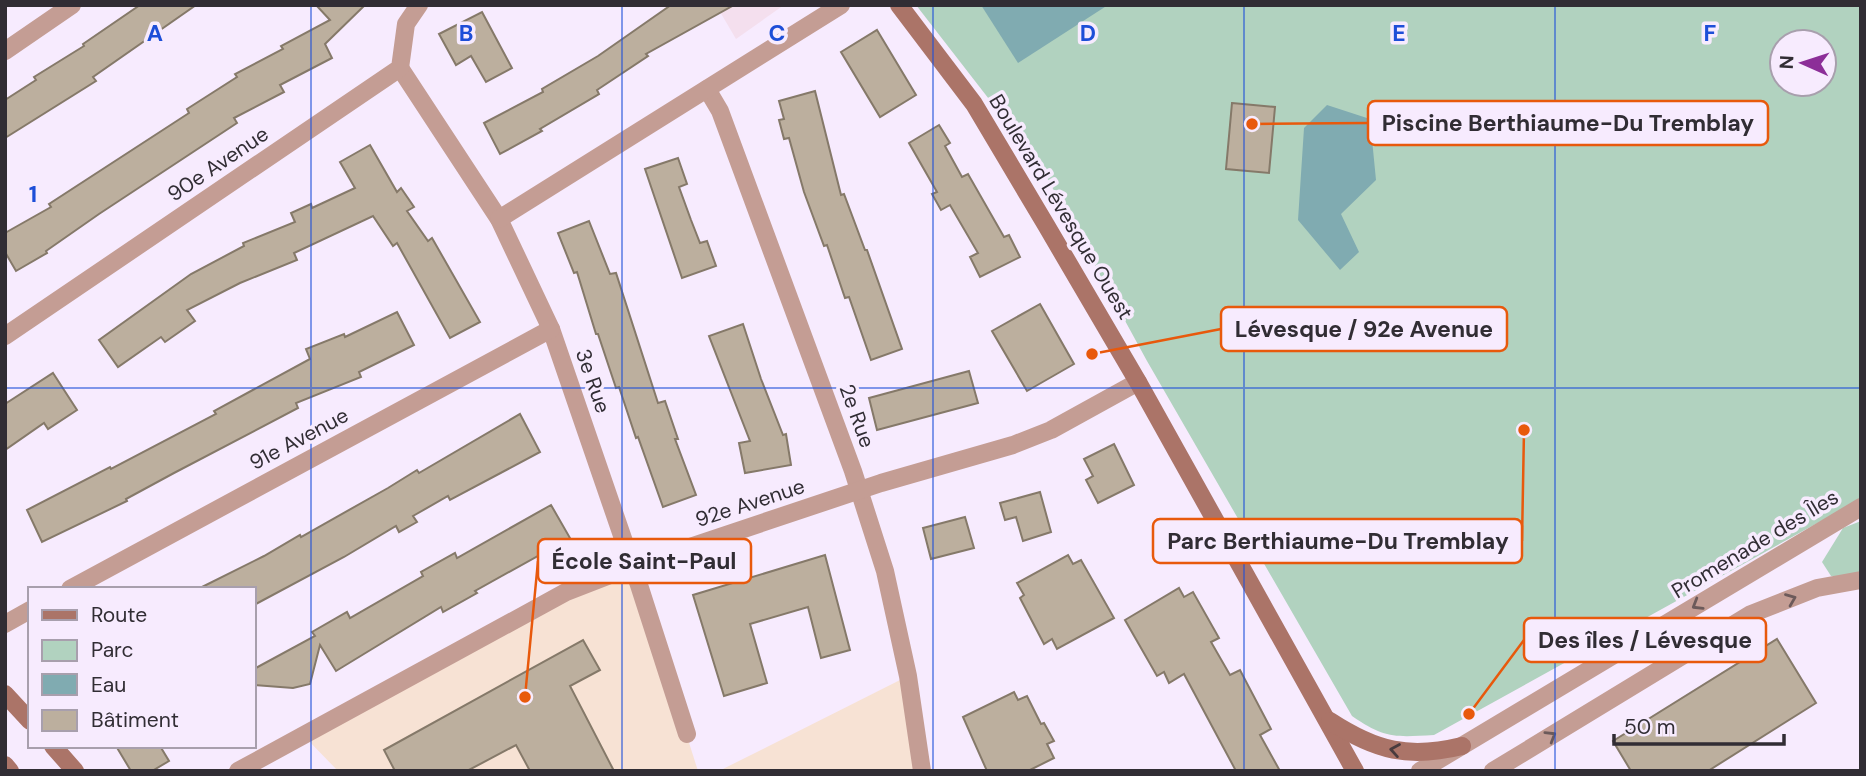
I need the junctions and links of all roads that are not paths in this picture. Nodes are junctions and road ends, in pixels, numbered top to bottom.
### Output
1 (72, 5) edge
2 (419, 5) edge
3 (841, 5) edge
4 (899, 5) edge
5 (5, 51) edge
6 (400, 68) junction
7 (707, 89) junction
8 (499, 219) junction
9 (551, 329) junction
10 (5, 335) edge
11 (1138, 382) junction
12 (859, 491) junction
13 (1861, 508) edge
14 (633, 566) junction
15 (1861, 580) edge
16 (74, 587) edge
17 (28, 611) edge
18 (5, 624) edge
19 (5, 694) edge
20 (28, 719) edge
21 (1326, 719) junction
22 (687, 734) dead end
23 (1462, 746) junction
24 (55, 748) edge
25 (5, 765) edge
26 (10, 771) edge
27 (75, 771) edge
28 (238, 771) edge
29 (922, 771) edge
30 (1355, 771) edge
31 (1420, 771) edge
32 (1493, 771) edge

1 - 5 street
2 - 6 street
3 - 7 street
4 - 11 street, Boulevard Lévesque Ouest
6 - 8 street, 3e Rue
6 - 10 street, 90e Avenue
7 - 8 street
7 - 12 street, 2e Rue
8 - 9 street, 3e Rue
9 - 14 street, 3e Rue
9 - 16 street, 91e Avenue
11 - 12 street, 92e Avenue
11 - 21 street, Boulevard Lévesque Ouest
12 - 14 street, 92e Avenue
12 - 29 street, 2e Rue
13 -> 23 street, Promenade des Îles
14 - 22 street, 3e Rue
14 - 28 street, 92e Avenue
32 -> 15 street
17 - 18 street
19 - 20 street
23 -> 21 street
21 - 30 street, Boulevard Lévesque Ouest
23 - 31 street, Promenade des Îles
24 - 27 street
25 - 26 street

